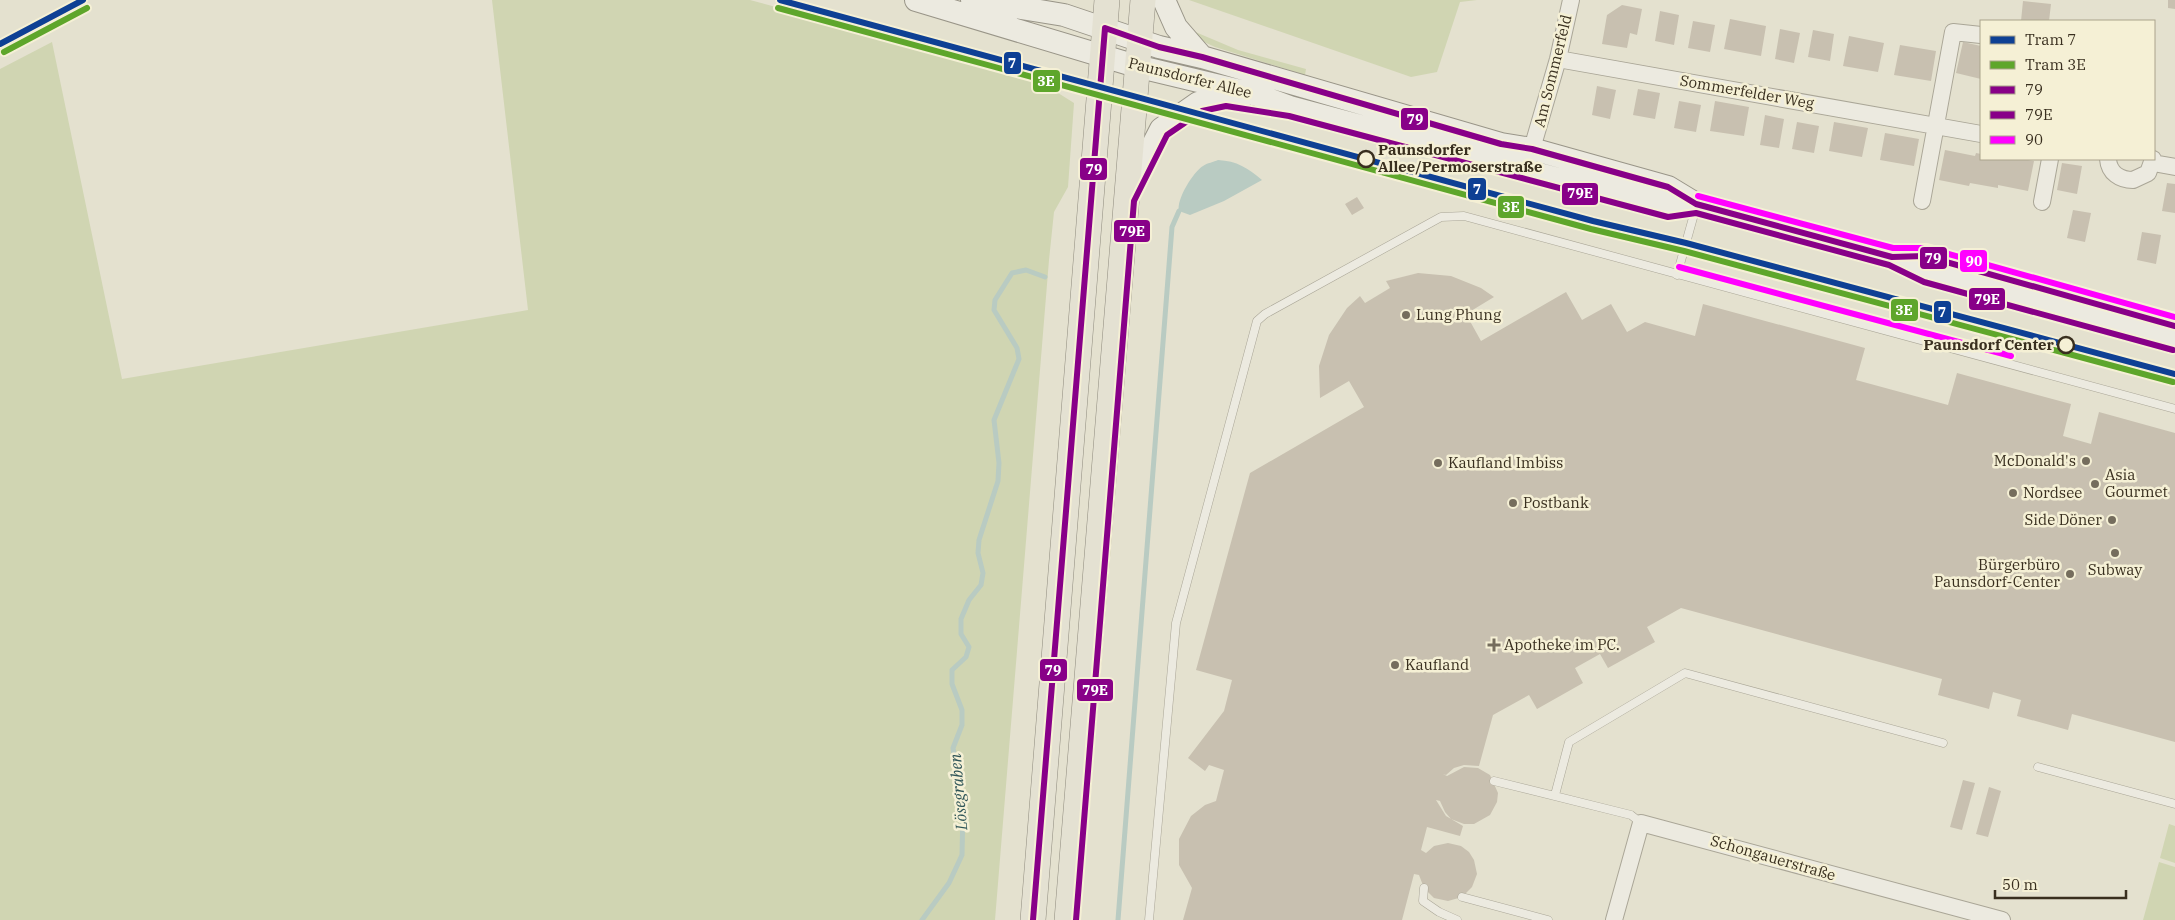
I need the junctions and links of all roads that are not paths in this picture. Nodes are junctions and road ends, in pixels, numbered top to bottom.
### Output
1 (916, 0) edge
2 (972, 0) edge
3 (1107, 0) edge
4 (1143, 0) edge
5 (1164, 0) edge
6 (1571, 0) edge
7 (1105, 28) junction
8 (1980, 35) edge
9 (1140, 40) junction
10 (1103, 55) junction
11 (1202, 57) junction
12 (1558, 59) junction
13 (1136, 66) junction
14 (1290, 107) junction
15 (1936, 126) junction
16 (1980, 134) edge
17 (1532, 149) junction
18 (2050, 160) edge
19 (2108, 160) edge
20 (2153, 161) edge
21 (2175, 167) edge
22 (1526, 170) junction
23 (1125, 198) junction
24 (1922, 201) dead end
25 (2042, 202) dead end
26 (1696, 204) junction
27 (1892, 257) junction
28 (1677, 275) junction
29 (2175, 326) edge
30 (2175, 342) edge
31 (2175, 409) edge
32 (1944, 743) dead end
33 (2038, 767) dead end
34 (1494, 781) dead end
35 (1555, 795) junction
36 (2175, 804) edge
37 (1641, 823) junction
38 (1424, 888) dead end
39 (1462, 897) dead end
40 (1520, 917) edge
41 (1033, 920) edge
42 (1066, 920) edge
43 (1149, 920) edge
44 (1457, 920) edge
45 (1548, 920) edge
46 (1614, 920) edge
47 (2002, 920) edge

1 - 10 main road, Paunsdorfer Allee
2 - 7 main road, Paunsdorfer Allee
3 - 7 main road
4 - 9 main road
5 - 11 main road
6 - 12 street, Am Sommerfeld
7 - 9 main road, Paunsdorfer Allee
7 - 10 main road
8 - 15 street
9 - 11 main road, Paunsdorfer Allee
9 - 13 main road
10 - 13 main road, Paunsdorfer Allee
10 - 41 main road
11 - 17 main road, Paunsdorfer Allee
12 - 15 street, Sommerfelder Weg
12 - 17 street, Am Sommerfeld
13 - 14 main road, Paunsdorfer Allee
13 - 23 main road
14 - 22 main road, Paunsdorfer Allee
14 - 23 main road
15 - 16 street, Sommerfelder Weg
15 - 24 street
17 - 22 street, Am Sommerfeld
17 - 26 main road, Paunsdorfer Allee
18 - 25 street
19 - 20 street
20 - 21 street
22 - 26 main road, Paunsdorfer Allee
23 - 42 main road
26 - 27 main road, Paunsdorfer Allee
26 - 28 lane
27 - 29 main road, Paunsdorfer Allee
27 - 30 main road, Paunsdorfer Allee
28 - 31 lane
28 - 43 lane
32 - 35 lane
33 - 36 lane
34 - 35 lane
35 - 37 lane
37 - 46 street
37 - 47 street, Schongauerstraße
38 - 44 lane
39 - 40 lane
40 - 45 lane

